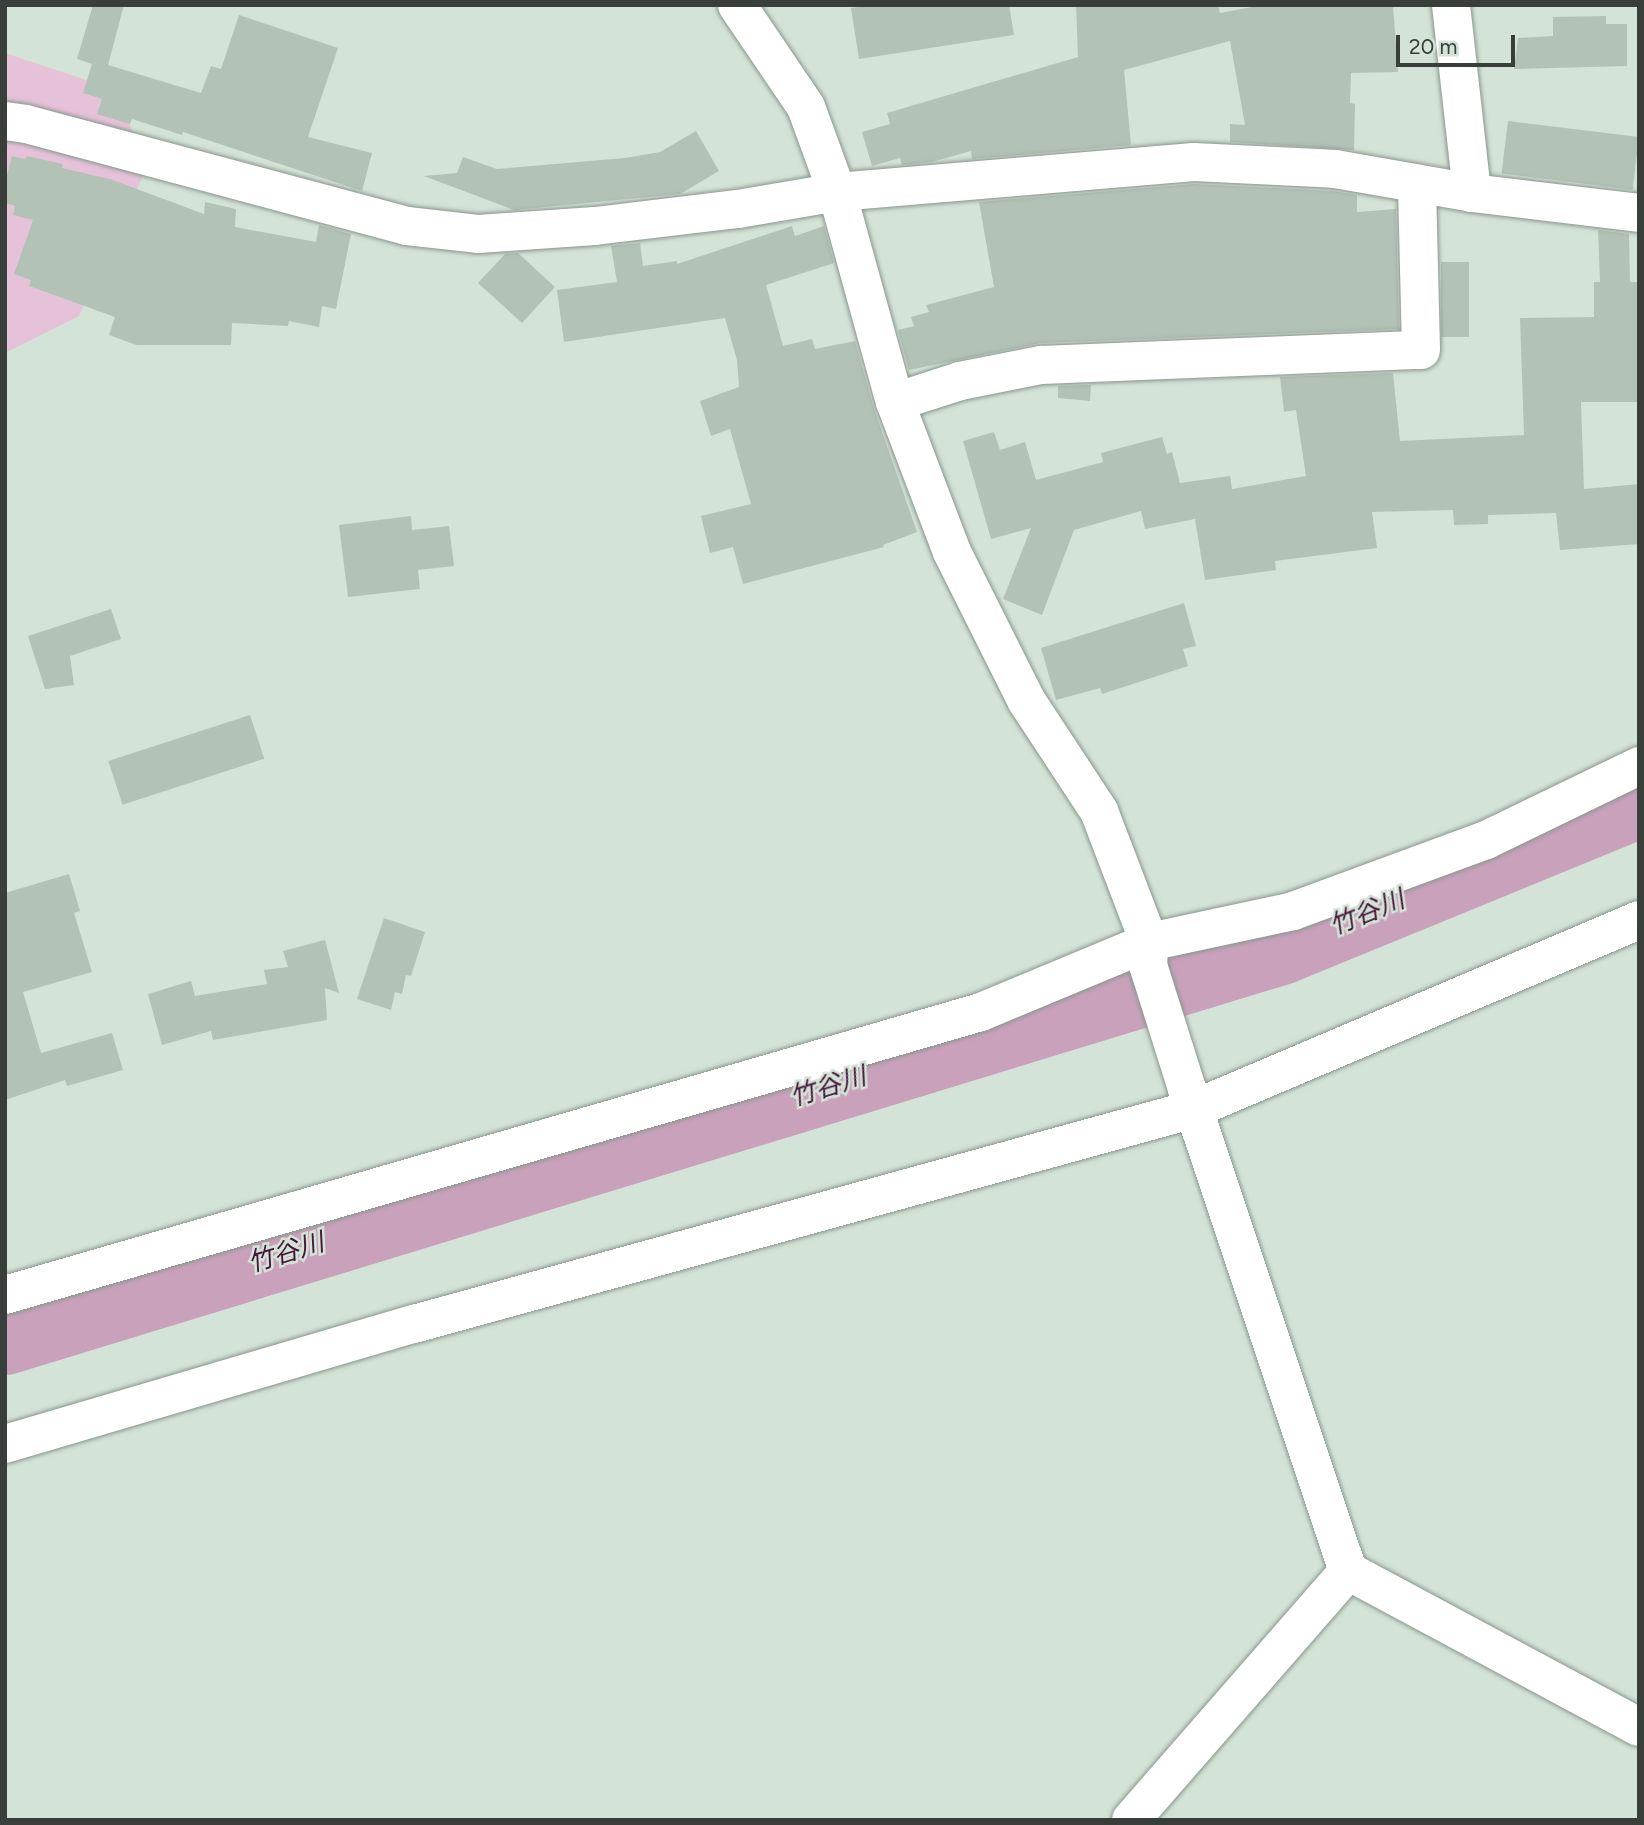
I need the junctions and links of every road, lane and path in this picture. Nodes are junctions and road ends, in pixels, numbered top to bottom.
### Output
1 (737, 5) edge
2 (1451, 5) edge
3 (5, 121) edge
4 (1417, 184) junction
5 (836, 192) junction
6 (1472, 193) junction
7 (1639, 213) edge
8 (895, 402) junction
9 (1639, 766) edge
10 (1639, 920) edge
11 (1149, 953) junction
12 (1191, 1099) junction
13 (5, 1295) edge
14 (5, 1444) edge
15 (1348, 1571) junction
16 (1639, 1727) edge
17 (1131, 1820) edge

1 - 5 street
2 - 6 street
3 - 5 street
4 - 5 street
4 - 6 street
4 - 8 street
5 - 8 street
6 - 7 street
8 - 11 street
9 - 11 street
10 - 12 street
11 - 12 street
11 - 13 street
12 - 14 street
12 - 15 street
15 - 16 street
15 - 17 street

